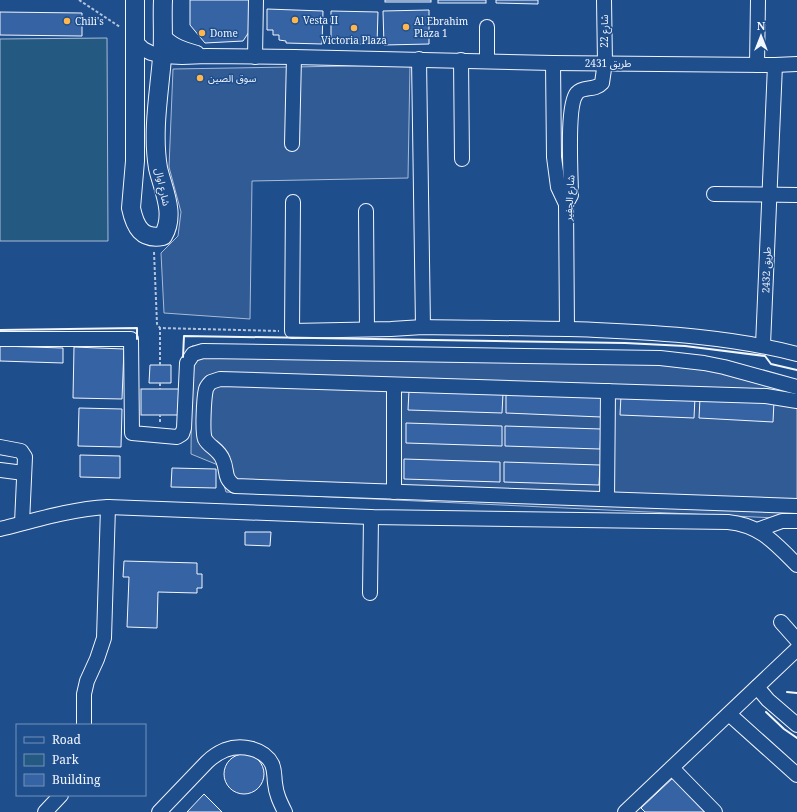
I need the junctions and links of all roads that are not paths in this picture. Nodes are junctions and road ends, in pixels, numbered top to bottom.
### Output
1 (135, 0) edge
2 (163, 0) edge
3 (256, 0) edge
4 (604, 0) edge
5 (758, 0) edge
6 (487, 27) dead end
7 (162, 34) junction
8 (135, 36) junction
9 (163, 56) junction
10 (207, 56) junction
11 (255, 57) junction
12 (294, 57) junction
13 (419, 59) junction
14 (461, 60) junction
15 (487, 61) junction
16 (605, 62) junction
17 (553, 63) junction
18 (797, 64) edge
19 (757, 65) junction
20 (775, 65) junction
21 (292, 144) dead end
22 (462, 159) dead end
23 (714, 194) dead end
24 (770, 194) junction
25 (797, 195) edge
26 (293, 202) dead end
27 (566, 204) junction
28 (366, 211) dead end
29 (424, 327) junction
30 (367, 329) junction
31 (567, 329) junction
32 (0, 339) edge
33 (763, 345) junction
34 (797, 354) edge
35 (394, 385) junction
36 (797, 387) edge
37 (608, 392) junction
38 (797, 401) edge
39 (0, 447) edge
40 (0, 470) edge
41 (24, 473) junction
42 (394, 492) junction
43 (607, 499) junction
44 (797, 506) edge
45 (108, 508) junction
46 (371, 517) junction
47 (797, 521) edge
48 (22, 523) junction
49 (0, 529) edge
50 (757, 530) junction
51 (797, 565) edge
52 (370, 593) dead end
53 (781, 622) dead end
54 (797, 640) edge
55 (797, 649) edge
56 (757, 687) junction
57 (729, 714) junction
58 (84, 724) edge
59 (797, 725) edge
60 (672, 768) junction
61 (797, 775) edge
62 (60, 796) edge
63 (45, 812) edge
64 (159, 812) edge
65 (285, 812) edge
66 (625, 812) edge
67 (715, 812) edge

1 - 8 main road
2 - 7 main road, شارع اوال
3 - 11 street
4 - 16 street, شارع 22
5 - 19 street
6 - 15 street
7 - 9 main road, شارع اوال
7 - 10 street, طريق 2431
8 - 9 street, طريق 2431
8 - 9 main road, شارع اوال
9 - 10 street, طريق 2431
10 - 11 street, طريق 2431
11 - 12 street, طريق 2431
12 - 13 street, طريق 2431
12 - 21 street
13 - 14 street, طريق 2431
13 - 29 street
14 - 15 street, طريق 2431
14 - 22 street
15 - 17 street, طريق 2431
16 - 17 street, طريق 2431
16 - 19 street, طريق 2431
16 - 27 street, شارع الجفير
17 - 27 street
18 - 20 street, طريق 2431
19 - 20 street, طريق 2431
20 - 24 street, طريق 2432
23 - 24 street
24 - 25 street
24 - 33 street, طريق 2432
26 - 30 street
27 - 31 street, شارع الجفير
28 - 30 street
29 - 30 street
29 - 31 street
31 - 33 street
32 - 36 street
33 - 34 street
35 - 37 street
35 - 42 street
35 - 42 street
37 - 38 street
37 - 43 street
39 - 41 street
40 - 41 street
41 - 48 street
42 - 43 street
43 - 44 street
45 - 46 street
45 - 48 street
45 - 58 street
46 - 50 street
46 - 52 street
47 - 50 street
48 - 49 street
50 - 51 street
53 - 54 street
55 - 56 street
56 - 57 street
56 - 59 street
57 - 60 street
57 - 61 street
60 - 66 street
60 - 67 street
62 - 63 street
64 - 65 street

